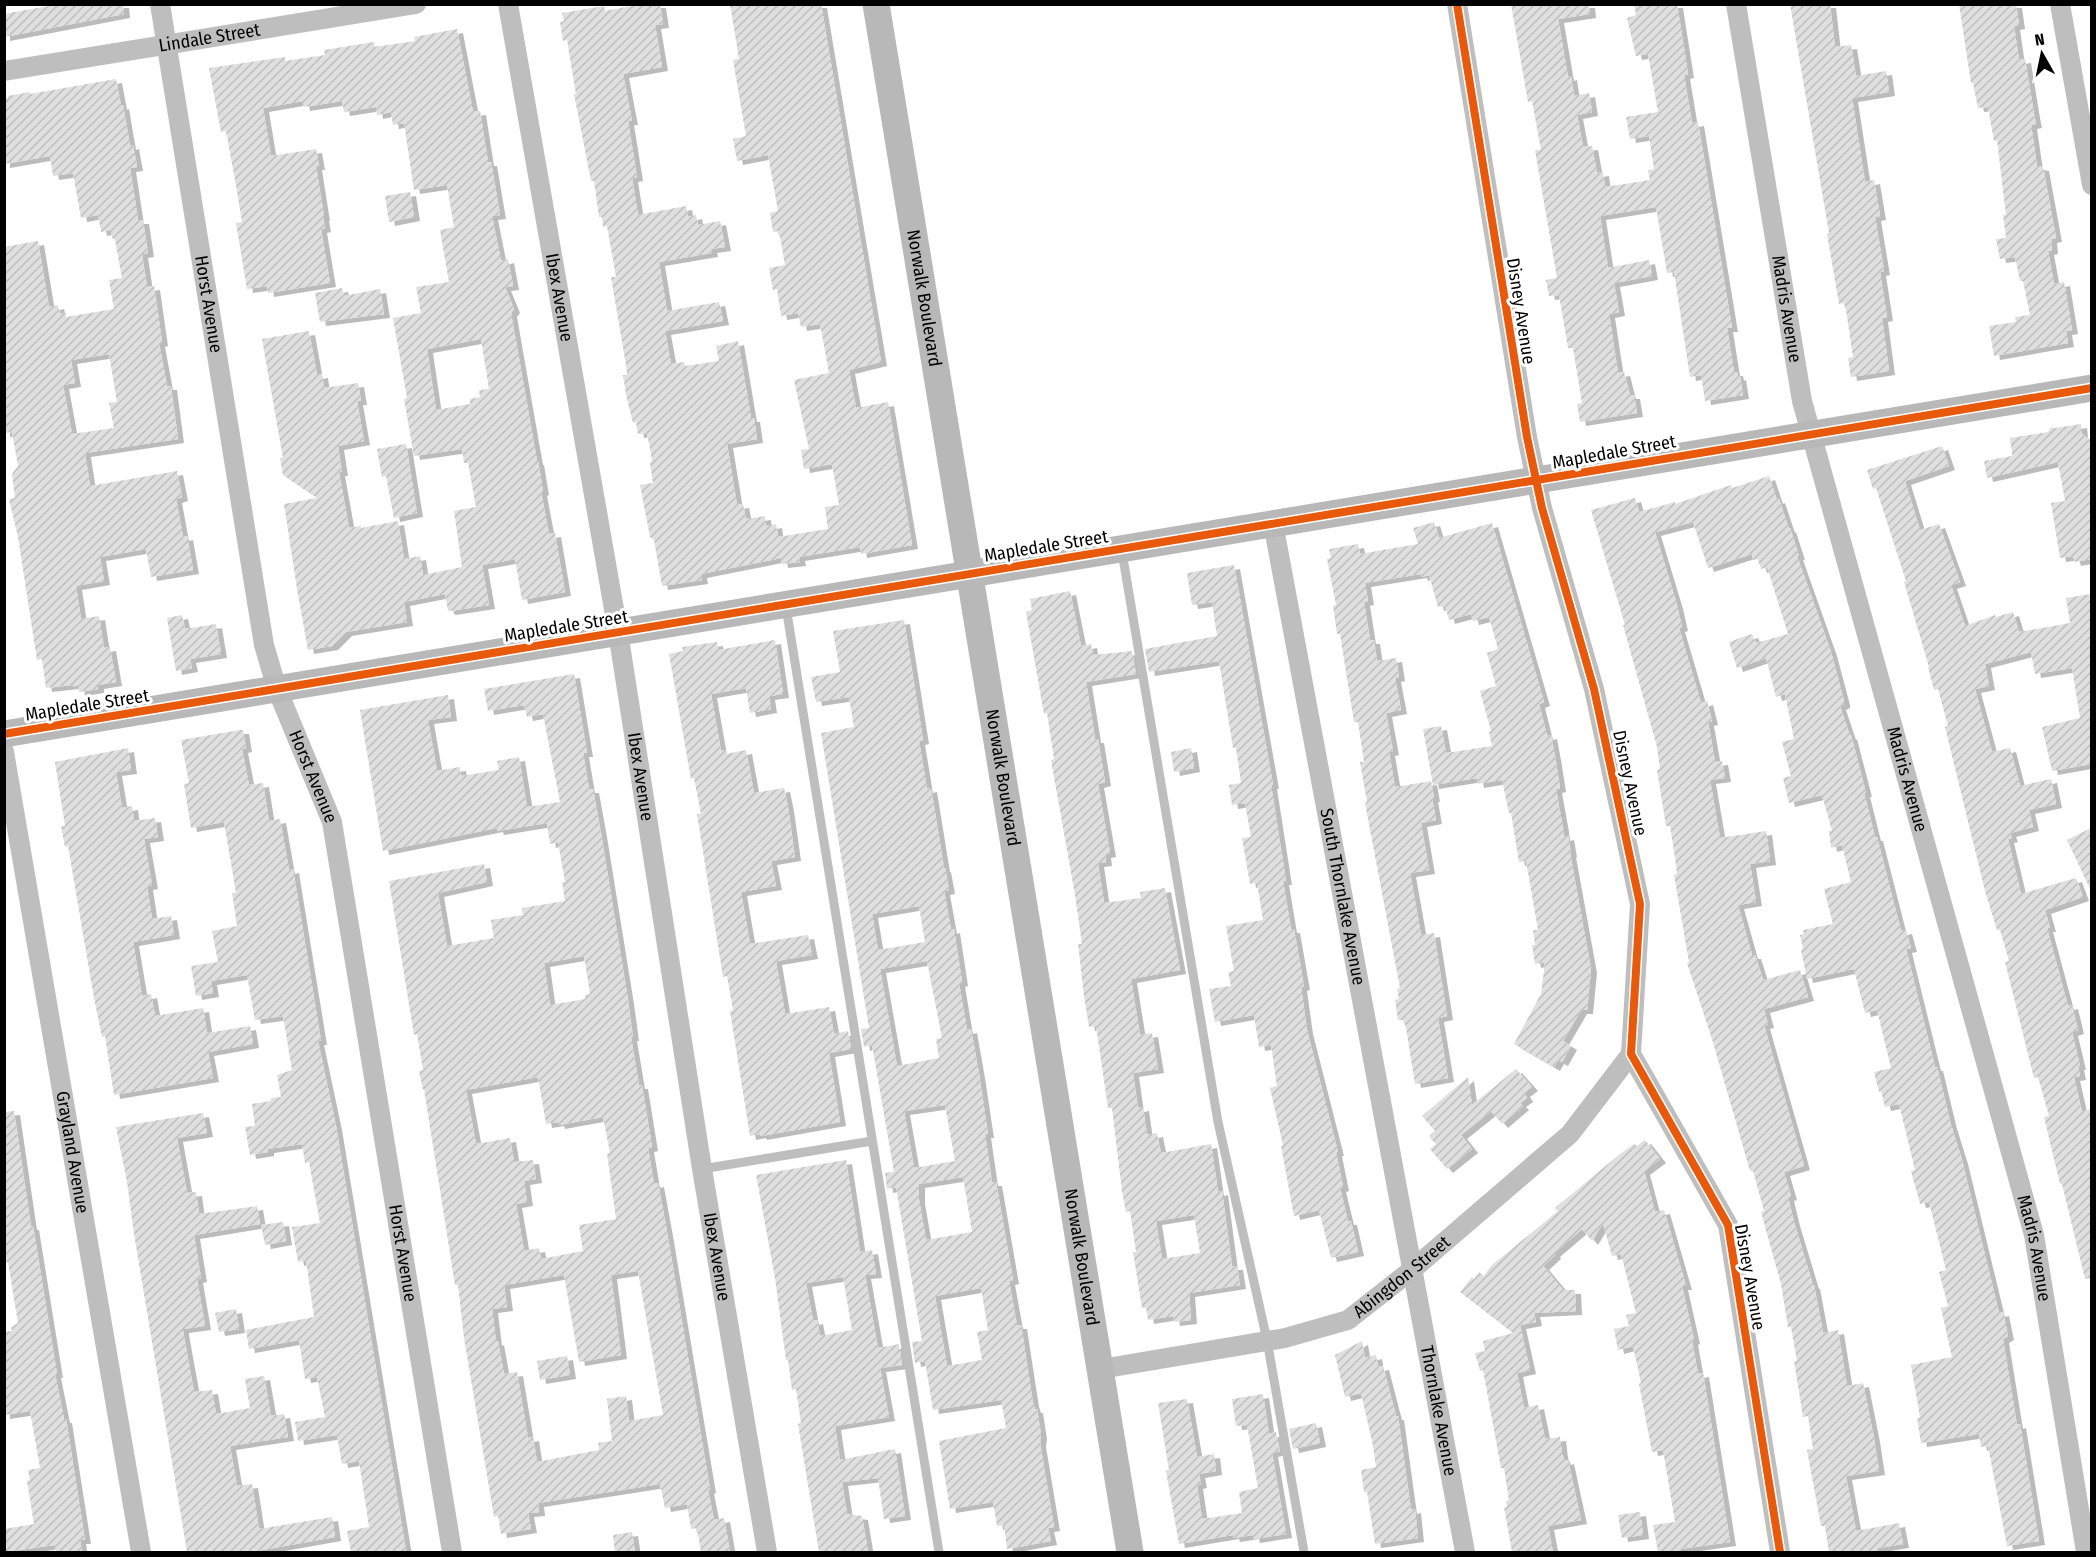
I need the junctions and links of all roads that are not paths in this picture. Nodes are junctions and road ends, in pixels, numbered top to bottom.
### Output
1 (160, 4) edge
2 (416, 4) edge
3 (508, 4) edge
4 (876, 4) edge
5 (1457, 4) edge
6 (1736, 4) edge
7 (2060, 4) edge
8 (166, 46) junction
9 (4, 71) edge
10 (2091, 185) edge
11 (2091, 388) edge
12 (1810, 434) junction
13 (1535, 480) junction
14 (1273, 523) junction
15 (1121, 549) junction
16 (970, 574) junction
17 (786, 604) junction
18 (618, 632) junction
19 (277, 689) junction
20 (4, 734) edge
21 (4, 752) edge
22 (1631, 1054) junction
23 (872, 1141) junction
24 (702, 1169) junction
25 (1413, 1269) junction
26 (1267, 1341) junction
27 (1101, 1369) junction
28 (141, 1552) edge
29 (452, 1552) edge
30 (767, 1552) edge
31 (939, 1552) edge
32 (1130, 1552) edge
33 (1304, 1552) edge
34 (1465, 1552) edge
35 (1780, 1552) edge
36 (2086, 1552) edge

1 - 8 street, Horst Avenue
2 - 8 street, Lindale Street
3 - 18 street, Ibex Avenue
4 - 16 street, Norwalk Boulevard
5 - 13 street, Disney Avenue
6 - 12 street, Madris Avenue
7 - 10 street
8 - 9 street, Lindale Street
8 - 19 street, Horst Avenue
11 - 12 street, Mapledale Street
12 - 13 street, Mapledale Street
12 - 36 street, Madris Avenue
13 - 14 street, Mapledale Street
13 - 22 street, Disney Avenue
14 - 15 street, Mapledale Street
14 - 25 street, South Thornlake Avenue
15 - 16 street, Mapledale Street
15 - 26 lane
16 - 17 street, Mapledale Street
16 - 27 street, Norwalk Boulevard
17 - 18 street, Mapledale Street
17 - 23 lane
18 - 19 street, Mapledale Street
18 - 24 street, Ibex Avenue
19 - 20 street, Mapledale Street
19 - 29 street, Horst Avenue
21 - 28 street, Grayland Avenue
22 - 25 street, Abingdon Street
22 - 35 street, Disney Avenue
23 - 24 lane
23 - 31 lane
24 - 30 street, Ibex Avenue
25 - 26 street, Abingdon Street
25 - 34 street, Thornlake Avenue
26 - 27 street, Abingdon Street
26 - 33 lane
27 - 32 street, Norwalk Boulevard

